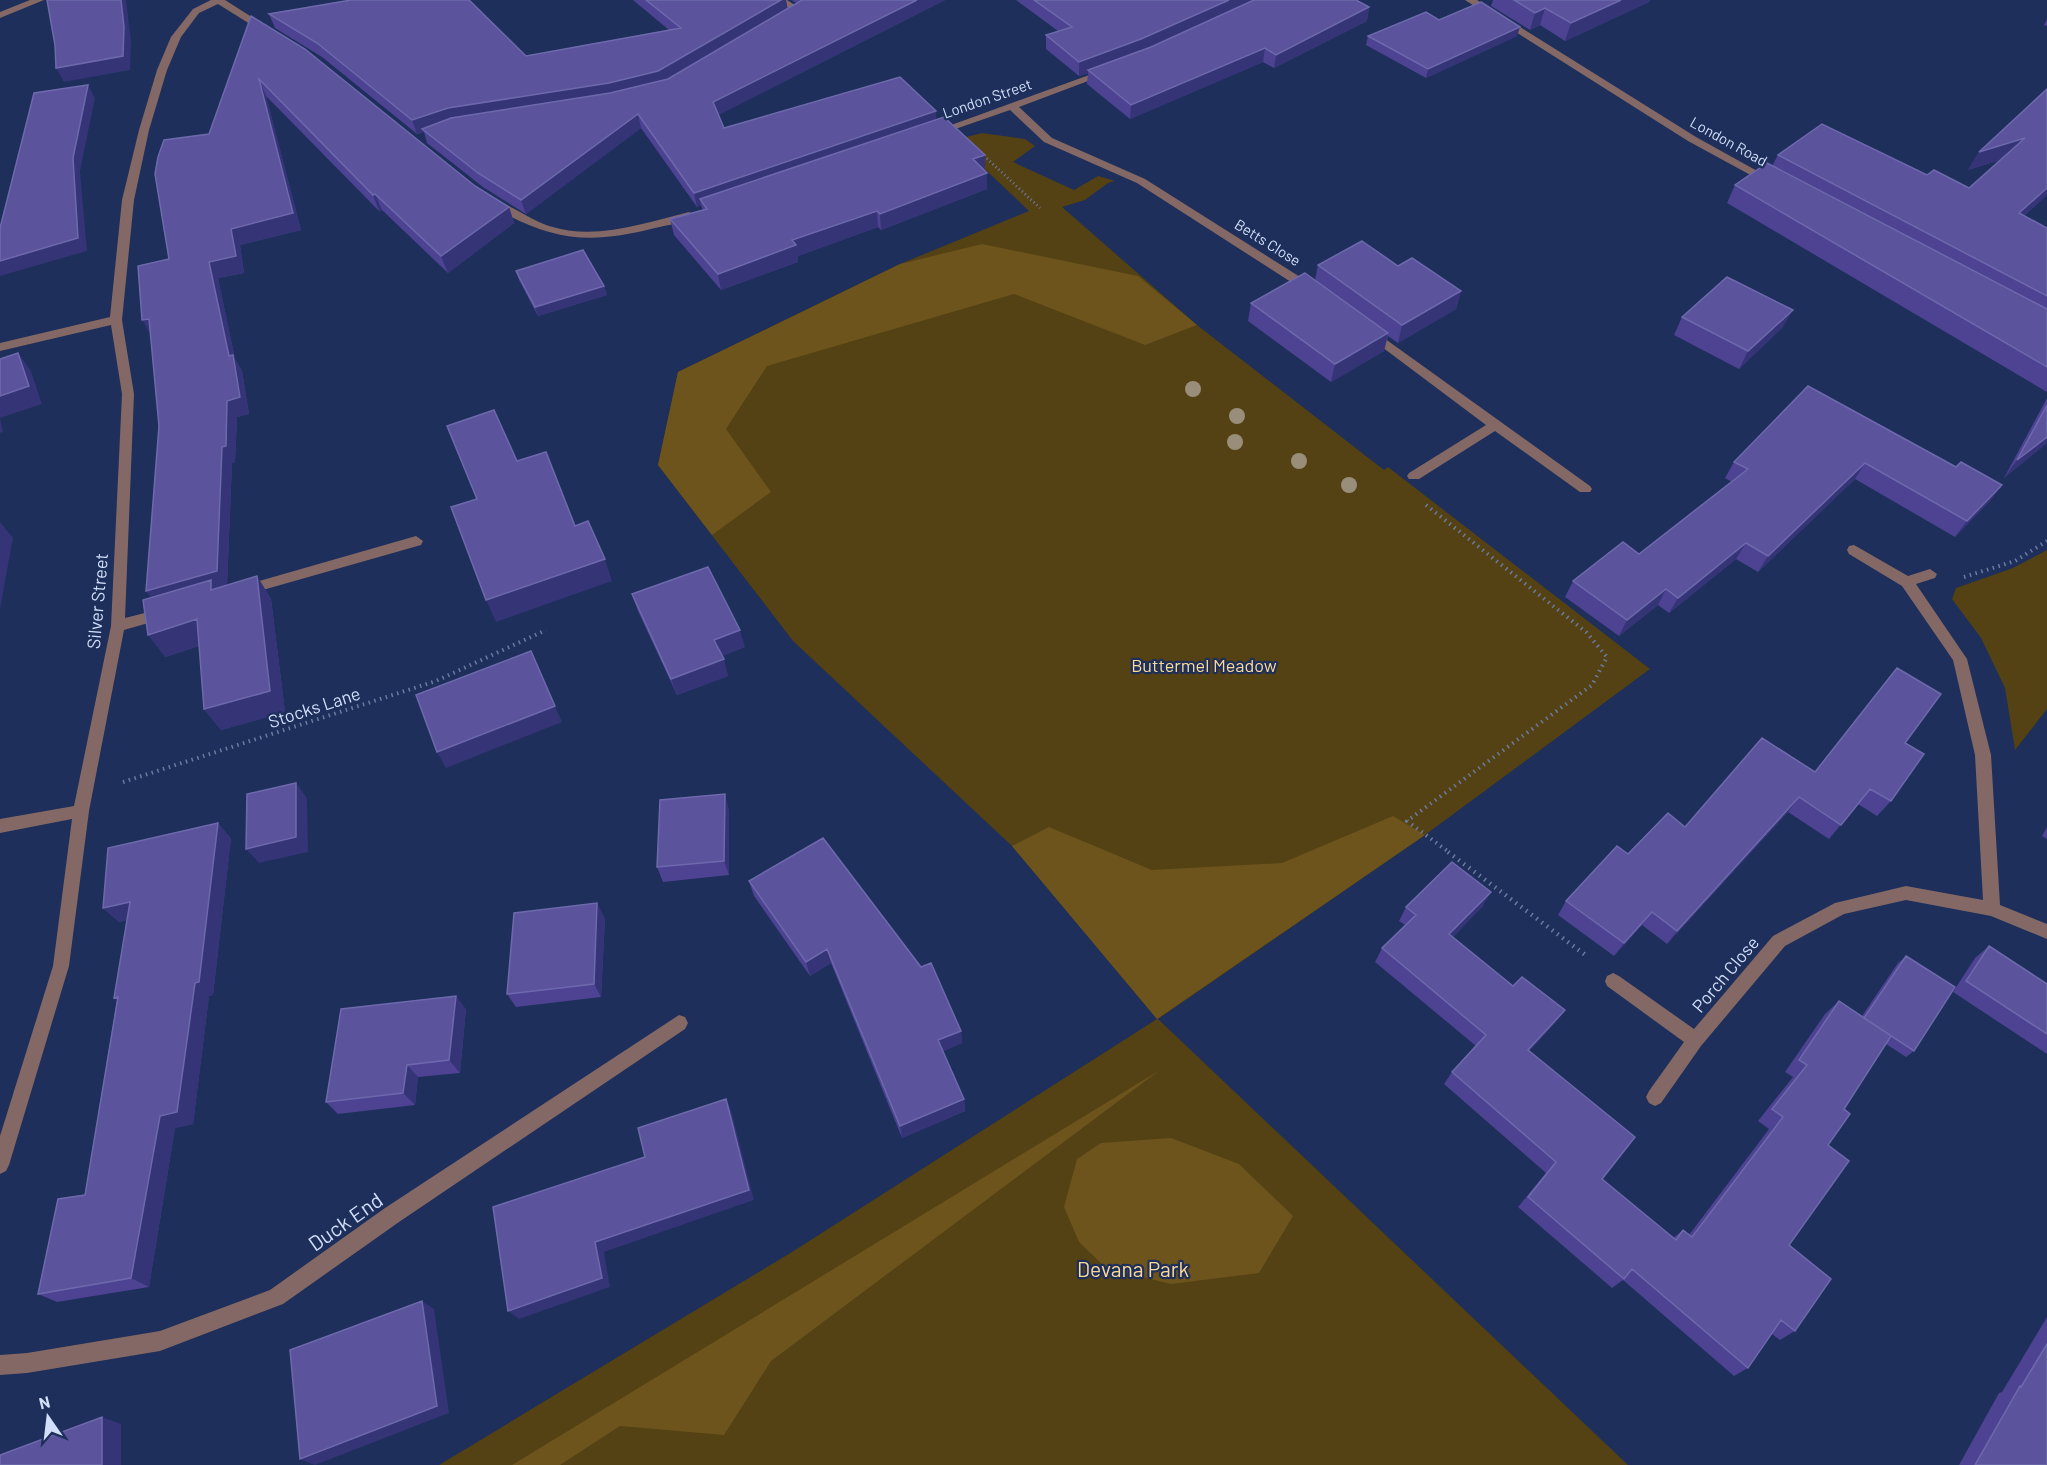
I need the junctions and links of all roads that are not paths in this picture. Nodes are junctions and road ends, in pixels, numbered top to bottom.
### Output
1 (39, 0) edge
2 (219, 0) edge
3 (780, 0) edge
4 (1480, 2) edge
5 (0, 15) edge
6 (789, 17) edge
7 (278, 36) edge
8 (1113, 69) edge
9 (1012, 106) junction
10 (930, 134) edge
11 (1787, 190) edge
12 (486, 199) edge
13 (701, 211) edge
14 (1327, 300) edge
15 (116, 320) junction
16 (1355, 321) edge
17 (0, 347) edge
18 (1495, 425) junction
19 (1414, 476) road end
20 (1585, 489) dead end
21 (416, 541) dead end
22 (1854, 550) dead end
23 (1930, 574) road end
24 (1907, 582) junction
25 (232, 593) edge
26 (175, 609) edge
27 (118, 626) junction
28 (81, 811) junction
29 (0, 826) edge
30 (1992, 909) junction
31 (2047, 932) edge
32 (1613, 981) road end
33 (679, 1023) dead end
34 (1695, 1040) junction
35 (1655, 1097) dead end
36 (0, 1165) edge
37 (0, 1365) edge

1 - 5 street
2 - 7 street
2 - 15 street, Silver Street
3 - 6 street
4 - 11 street, London Road
8 - 9 street, London Street
9 - 10 street, London Street
9 - 14 street, Betts Close
12 - 13 street
15 - 17 street
15 - 27 street, Silver Street
16 - 18 street
18 - 19 street
18 - 20 street
21 - 25 street
22 - 24 street
23 - 24 street
24 - 30 street
26 - 27 street
27 - 28 street, Silver Street
28 - 29 street
28 - 36 street, Silver Street
30 - 31 street, Porch Close
30 - 34 street, Porch Close
32 - 34 street, Porch Close
33 - 37 street, Duck End
34 - 35 street, Porch Close

